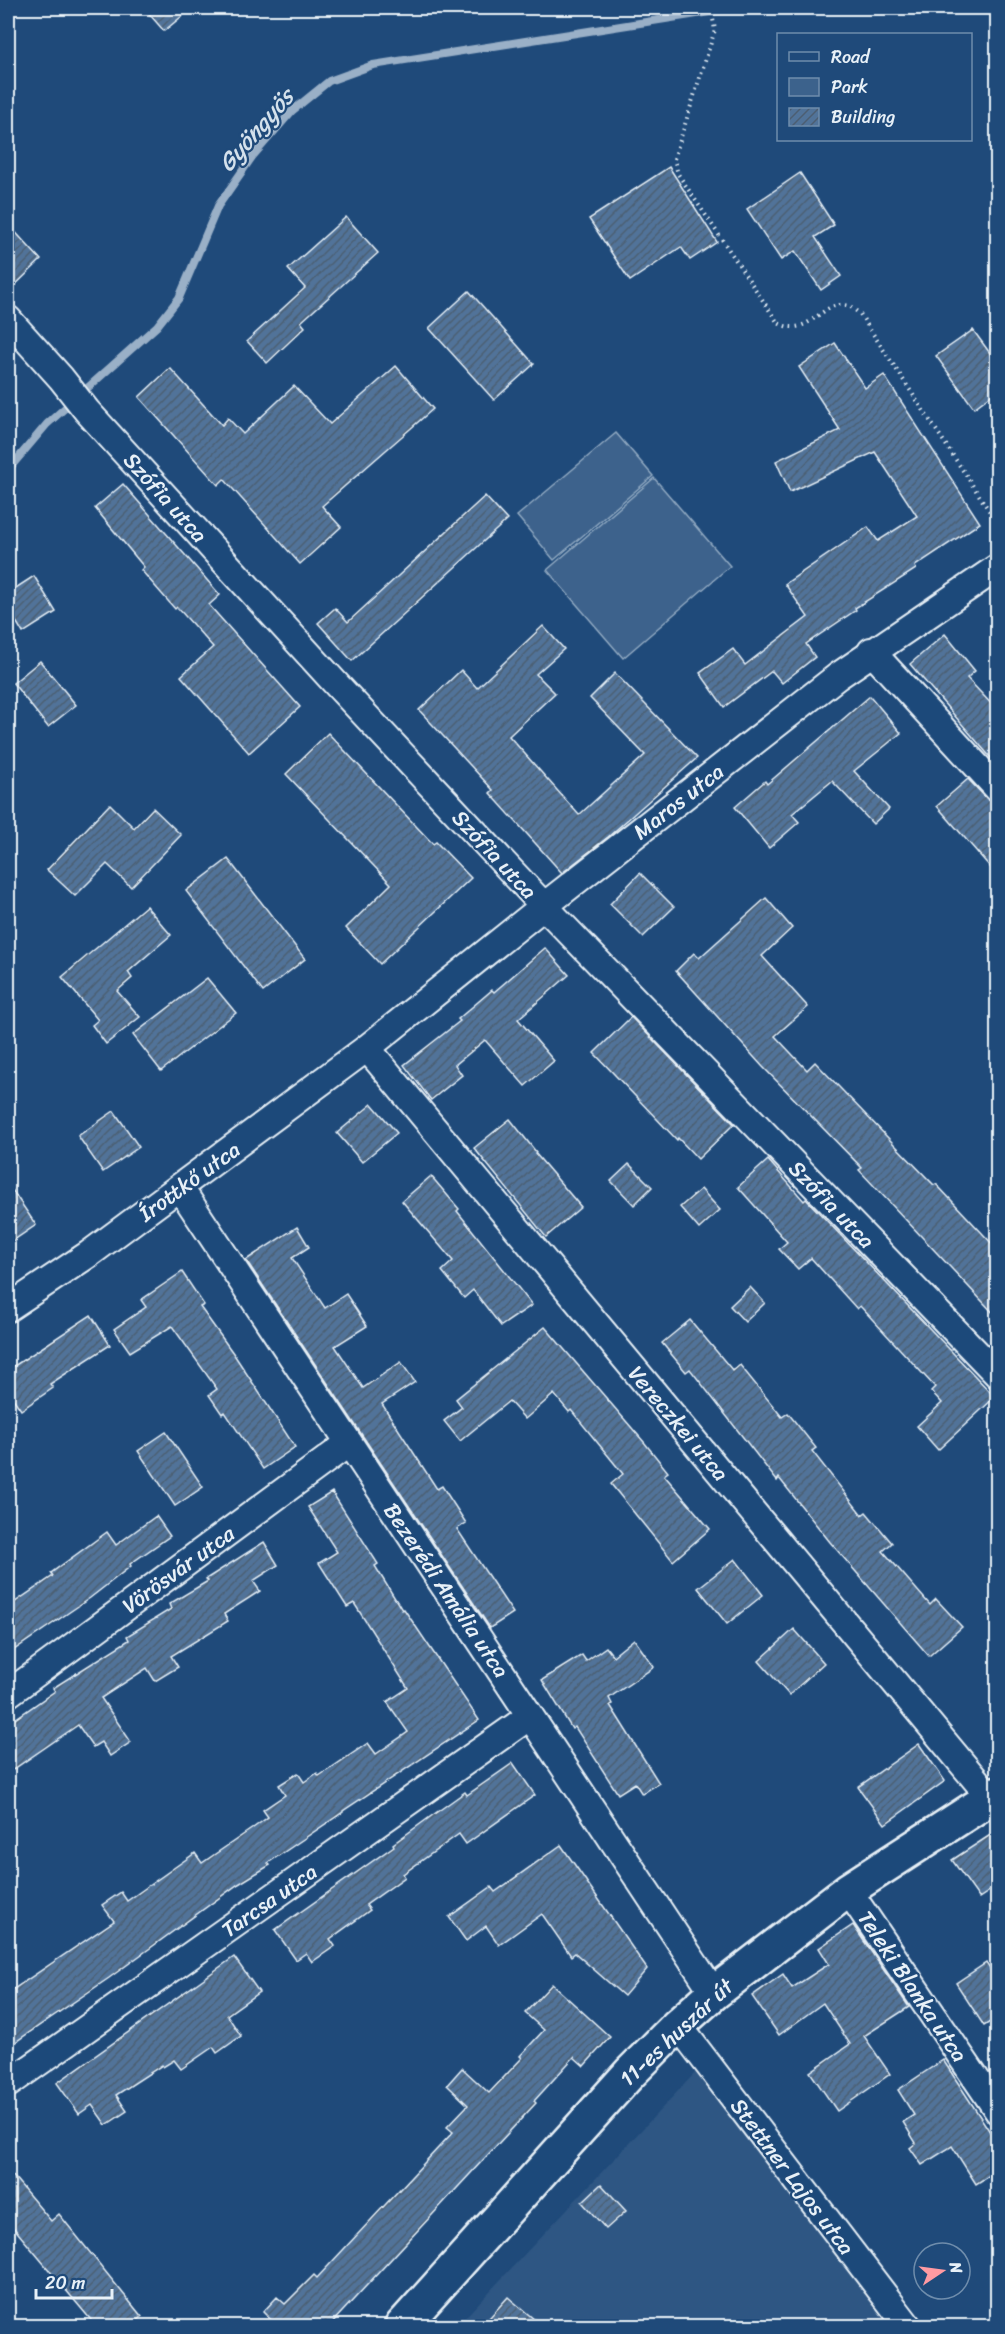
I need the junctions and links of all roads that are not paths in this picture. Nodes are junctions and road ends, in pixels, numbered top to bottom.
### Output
1 (8, 319) edge
2 (998, 567) edge
3 (871, 651) junction
4 (998, 789) edge
5 (544, 906) junction
6 (367, 1048) junction
7 (180, 1188) junction
8 (8, 1308) edge
9 (998, 1375) edge
10 (349, 1443) junction
11 (8, 1694) edge
12 (530, 1716) junction
13 (994, 1795) edge
14 (848, 1890) junction
15 (714, 1993) junction
16 (678, 2025) junction
17 (8, 2084) edge
18 (998, 2111) edge
19 (402, 2326) edge
20 (908, 2326) edge

1 - 5 street, Szófia utca
2 - 3 street, Maros utca
3 - 4 street
3 - 5 street, Maros utca
5 - 6 street, Maros utca
5 - 9 street, Szófia utca
6 - 7 street, Írottkő utca
6 - 13 street, Vereczkei utca
7 - 8 street, Írottkő utca
7 - 10 street, Bezerédi Amália utca
10 - 11 street, Vörösvár utca
10 - 12 street, Bezerédi Amália utca
12 - 15 street, Bezerédi Amália utca
12 - 17 street, Tarcsa utca
13 - 14 main road, 11-es huszár út
14 - 15 main road, 11-es huszár út
14 - 18 street, Teleki Blanka utca
15 - 16 main road, 11-es huszár út
16 - 19 main road, 11-es huszár út
16 - 20 street, Stettner Lajos utca

